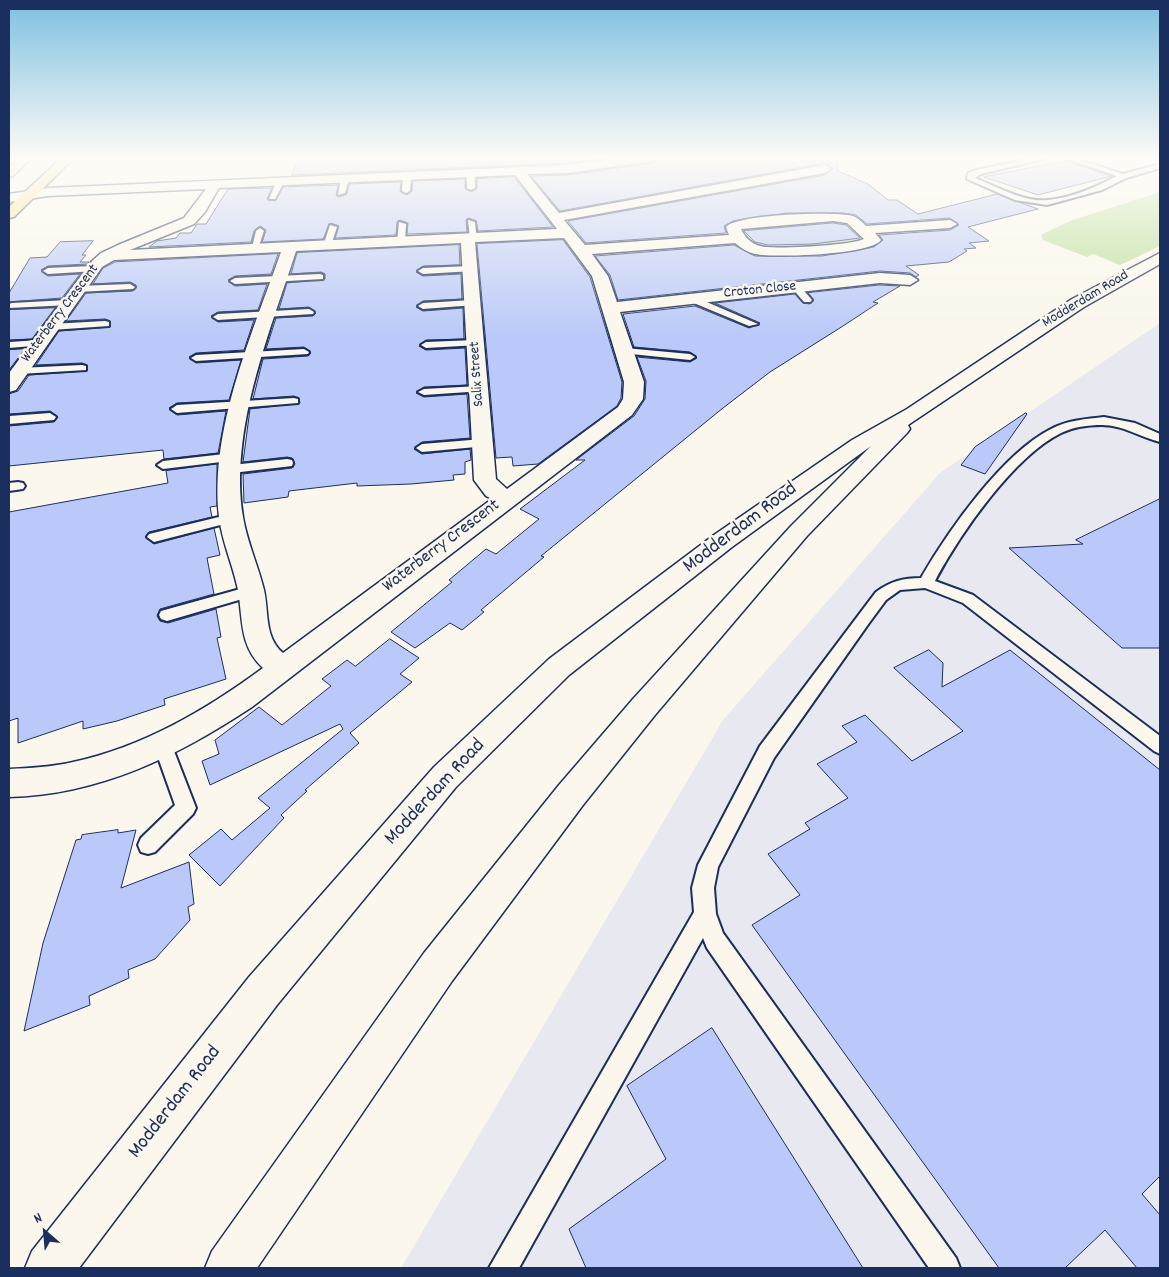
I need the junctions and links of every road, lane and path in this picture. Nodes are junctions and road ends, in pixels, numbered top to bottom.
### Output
1 (193, 217) edge
2 (556, 217) edge
3 (635, 217) edge
4 (402, 224) dead end
5 (950, 224) dead end
6 (333, 227) dead end
7 (864, 230) junction
8 (260, 231) dead end
9 (471, 233) junction
10 (570, 233) junction
11 (740, 238) junction
12 (401, 242) junction
13 (328, 246) junction
14 (290, 248) junction
15 (254, 250) junction
16 (106, 256) junction
17 (1160, 258) edge
18 (93, 269) junction
19 (470, 269) junction
20 (48, 271) dead end
21 (423, 271) dead end
22 (320, 277) dead end
23 (280, 279) junction
24 (910, 280) dead end
25 (235, 281) dead end
26 (130, 287) dead end
27 (78, 289) junction
28 (692, 299) junction
29 (68, 303) junction
30 (472, 304) junction
31 (12, 306) dead end
32 (423, 306) dead end
33 (610, 308) junction
34 (309, 312) dead end
35 (268, 314) junction
36 (218, 317) dead end
37 (105, 324) dead end
38 (754, 324) dead end
39 (51, 327) junction
40 (40, 343) junction
41 (475, 343) junction
42 (9, 344) edge
43 (426, 345) dead end
44 (625, 351) junction
45 (304, 352) dead end
46 (255, 355) junction
47 (690, 357) dead end
48 (196, 358) dead end
49 (82, 368) dead end
50 (19, 371) junction
51 (9, 386) edge
52 (479, 390) junction
53 (424, 392) dead end
54 (294, 401) dead end
55 (239, 404) junction
56 (177, 409) dead end
57 (914, 413) junction
58 (50, 417) dead end
59 (9, 420) edge
60 (1160, 438) edge
61 (483, 443) junction
62 (422, 448) dead end
63 (232, 463) junction
64 (287, 463) dead end
65 (163, 465) dead end
66 (507, 498) junction
67 (231, 518) junction
68 (154, 537) dead end
69 (926, 583) junction
70 (251, 591) junction
71 (167, 615) dead end
72 (282, 667) junction
73 (163, 746) junction
74 (1160, 746) edge
75 (9, 783) edge
76 (148, 845) dead end
77 (704, 914) junction
78 (48, 1268) edge
79 (229, 1268) edge
80 (503, 1268) edge
81 (946, 1268) edge

1 - 16 street, Waterberry Crescent
2 - 10 street, Waterberry Crescent
3 - 10 street
4 - 12 lane
5 - 7 street
6 - 13 lane
7 - 11 street
7 - 11 street
8 - 15 lane
9 - 10 street
9 - 12 street
9 - 19 street, Salix Street
10 - 11 street
10 - 33 street, Waterberry Crescent
12 - 13 street
13 - 14 street
14 - 15 street
14 - 23 street
15 - 16 street
16 - 18 street, Waterberry Crescent
17 - 57 street, Modderdam Road
18 - 20 lane
18 - 27 street, Waterberry Crescent
19 - 21 lane
19 - 30 street, Salix Street
22 - 23 lane
23 - 25 lane
23 - 35 street
24 - 28 street, Croton Close
26 - 27 lane
27 - 29 street, Waterberry Crescent
28 - 33 street, Croton Close
28 - 38 lane
29 - 31 lane
29 - 39 street, Waterberry Crescent
30 - 32 lane
30 - 41 street, Salix Street
33 - 44 street, Waterberry Crescent
34 - 35 lane
35 - 36 lane
35 - 46 street
37 - 39 lane
39 - 40 street, Waterberry Crescent
40 - 42 lane
40 - 50 street, Waterberry Crescent
41 - 43 lane
41 - 52 street, Salix Street
44 - 47 lane
44 - 66 street, Waterberry Crescent
45 - 46 lane
46 - 48 lane
46 - 55 street
49 - 50 lane
50 - 51 street, Waterberry Crescent
52 - 53 lane
52 - 61 street, Salix Street
54 - 55 lane
55 - 56 lane
55 - 63 street
57 - 78 street, Modderdam Road
57 - 79 street, Modderdam Road
58 - 59 lane
60 - 69 lane
61 - 62 lane
61 - 66 street, Salix Street
63 - 64 lane
63 - 65 lane
63 - 67 street
66 - 72 street, Waterberry Crescent
67 - 68 lane
67 - 70 street
69 - 74 lane
69 - 77 lane
70 - 71 lane
70 - 72 street
72 - 73 street, Waterberry Crescent
73 - 75 street, Waterberry Crescent
73 - 76 lane
77 - 80 lane
77 - 81 lane

